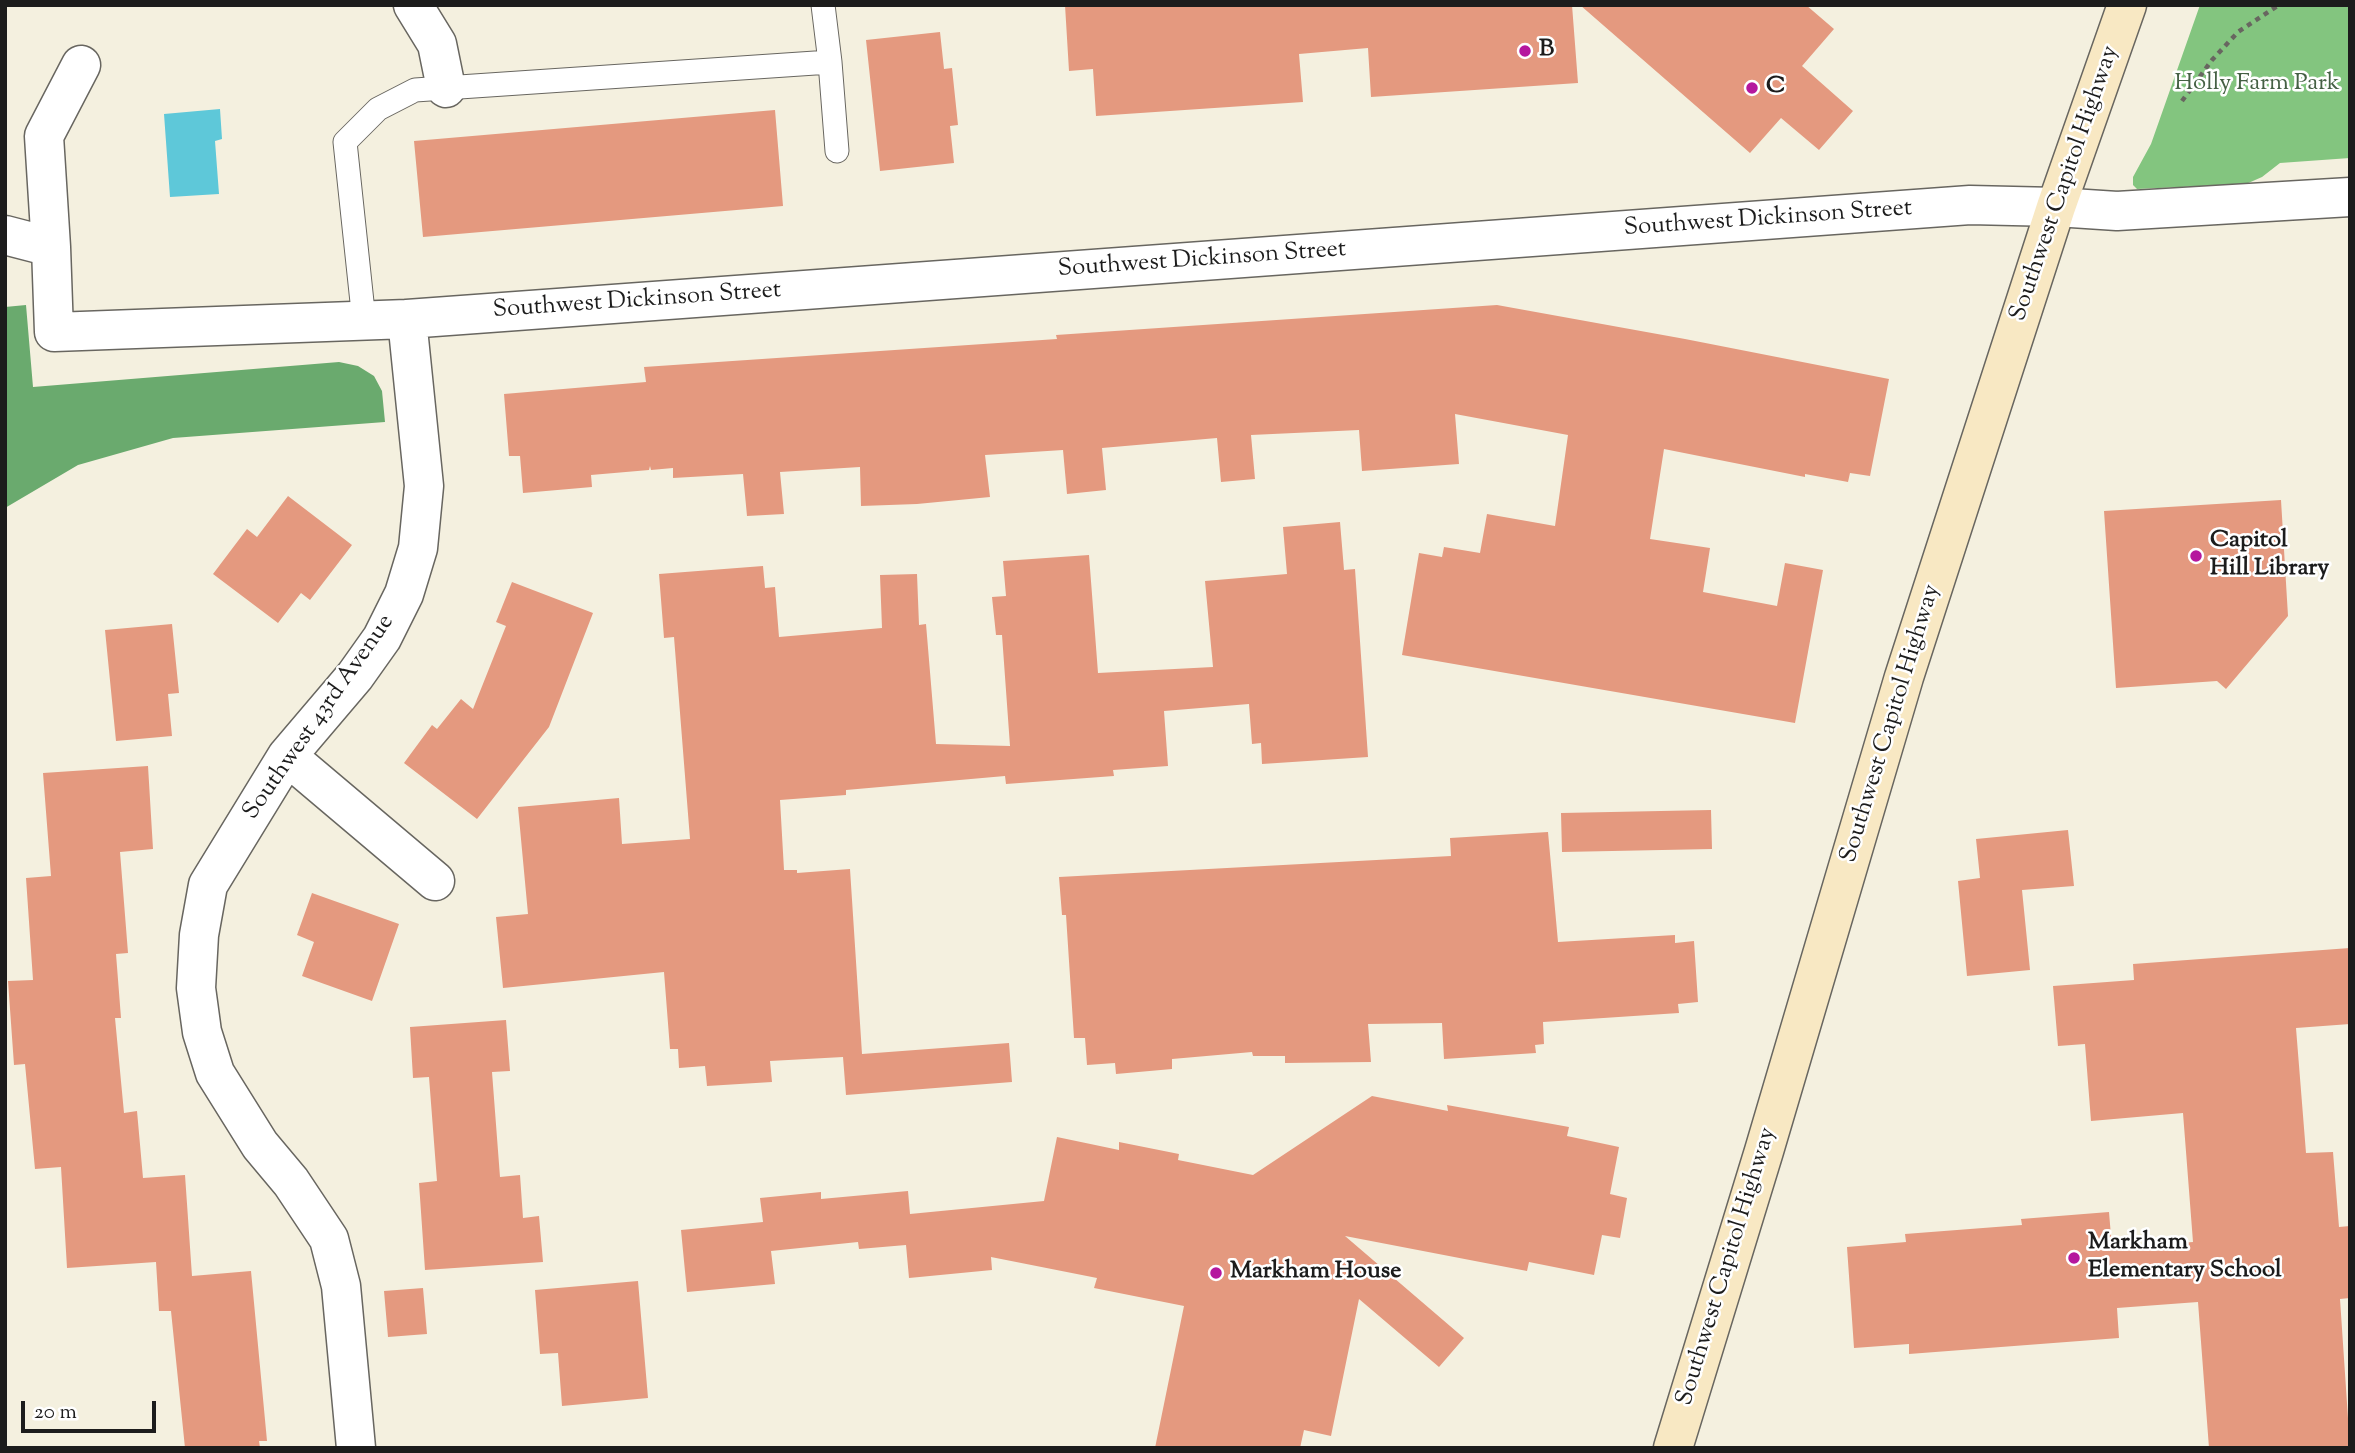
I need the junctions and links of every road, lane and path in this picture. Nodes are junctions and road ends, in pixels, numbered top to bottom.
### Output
1 (413, 5) edge
2 (823, 5) edge
3 (2127, 5) edge
4 (2279, 5) edge
5 (830, 62) junction
6 (81, 65) dead end
7 (446, 88) junction
8 (2182, 101) dead end
9 (837, 151) dead end
10 (2350, 197) edge
11 (2056, 206) junction
12 (5, 235) edge
13 (51, 247) junction
14 (407, 319) junction
15 (364, 321) junction
16 (286, 756) junction
17 (435, 881) dead end
18 (356, 1448) edge
19 (1672, 1448) edge

1 - 7 street
2 - 5 lane
3 - 11 main road, Southwest Capitol Highway
4 - 8 path
5 - 7 lane
5 - 9 lane
6 - 13 street
7 - 15 lane
10 - 11 street, Southwest Dickinson Street
11 - 14 street, Southwest Dickinson Street
11 - 19 main road, Southwest Capitol Highway
12 - 13 street
13 - 15 street, Southwest Dickinson Street
14 - 15 street, Southwest Dickinson Street
14 - 16 street, Southwest 43rd Avenue
16 - 17 street
16 - 18 street, Southwest 43rd Avenue

